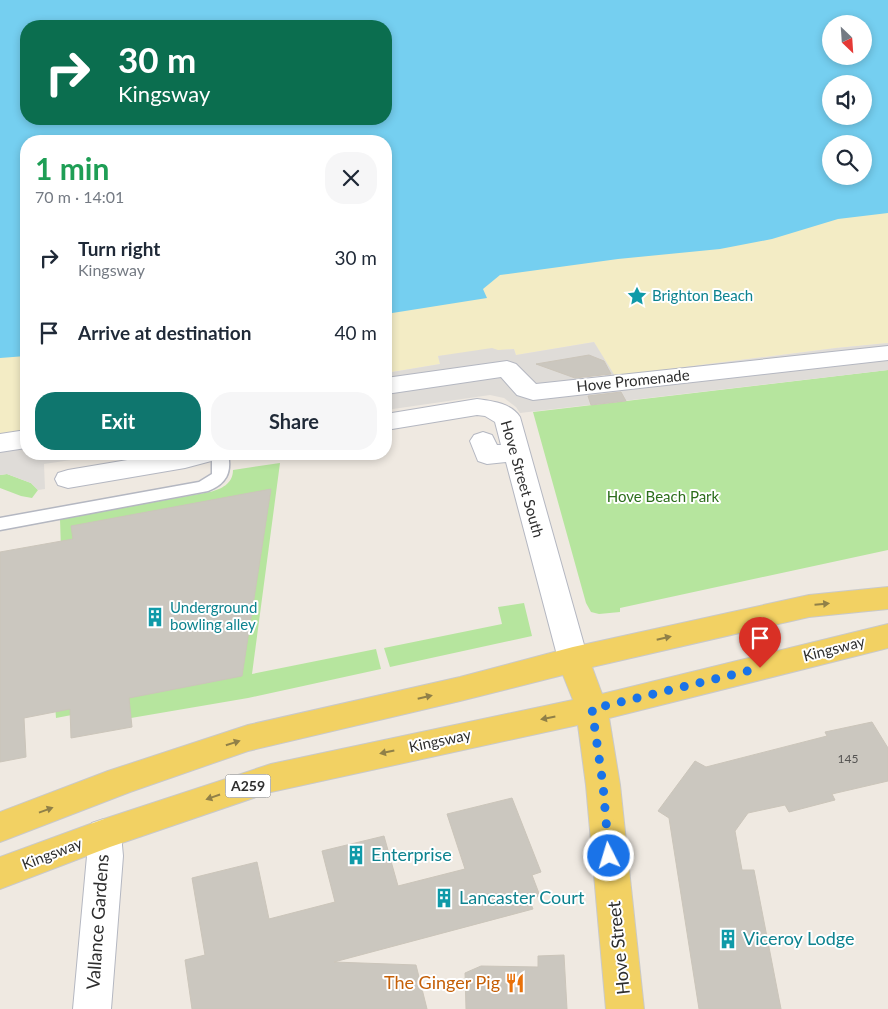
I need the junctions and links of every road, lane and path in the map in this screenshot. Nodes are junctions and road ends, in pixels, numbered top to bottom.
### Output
1 (888, 353) edge
2 (392, 385) edge
3 (392, 421) edge
4 (20, 440) edge
5 (483, 441) dead end
6 (0, 443) edge
7 (516, 452) junction
8 (179, 460) edge
9 (221, 460) edge
10 (68, 479) dead end
11 (0, 524) edge
12 (888, 598) edge
13 (888, 636) edge
14 (574, 659) junction
15 (592, 709) junction
16 (0, 827) edge
17 (104, 834) junction
18 (0, 874) edge
19 (92, 1009) edge
20 (626, 1009) edge

1 - 2 street, Hove Promenade
3 - 7 street, Hove Street South
4 - 6 street
5 - 7 street
7 - 14 street, Hove Street South
8 - 10 street
9 - 11 lane
14 -> 12 main road
13 - 15 main road, Kingsway / A259
14 - 15 main road, Hove Street
16 -> 14 main road
15 -> 17 main road, Kingsway / A259
15 - 20 main road, Hove Street
17 - 18 main road, Kingsway / A259
17 - 19 street, Vallance Gardens

